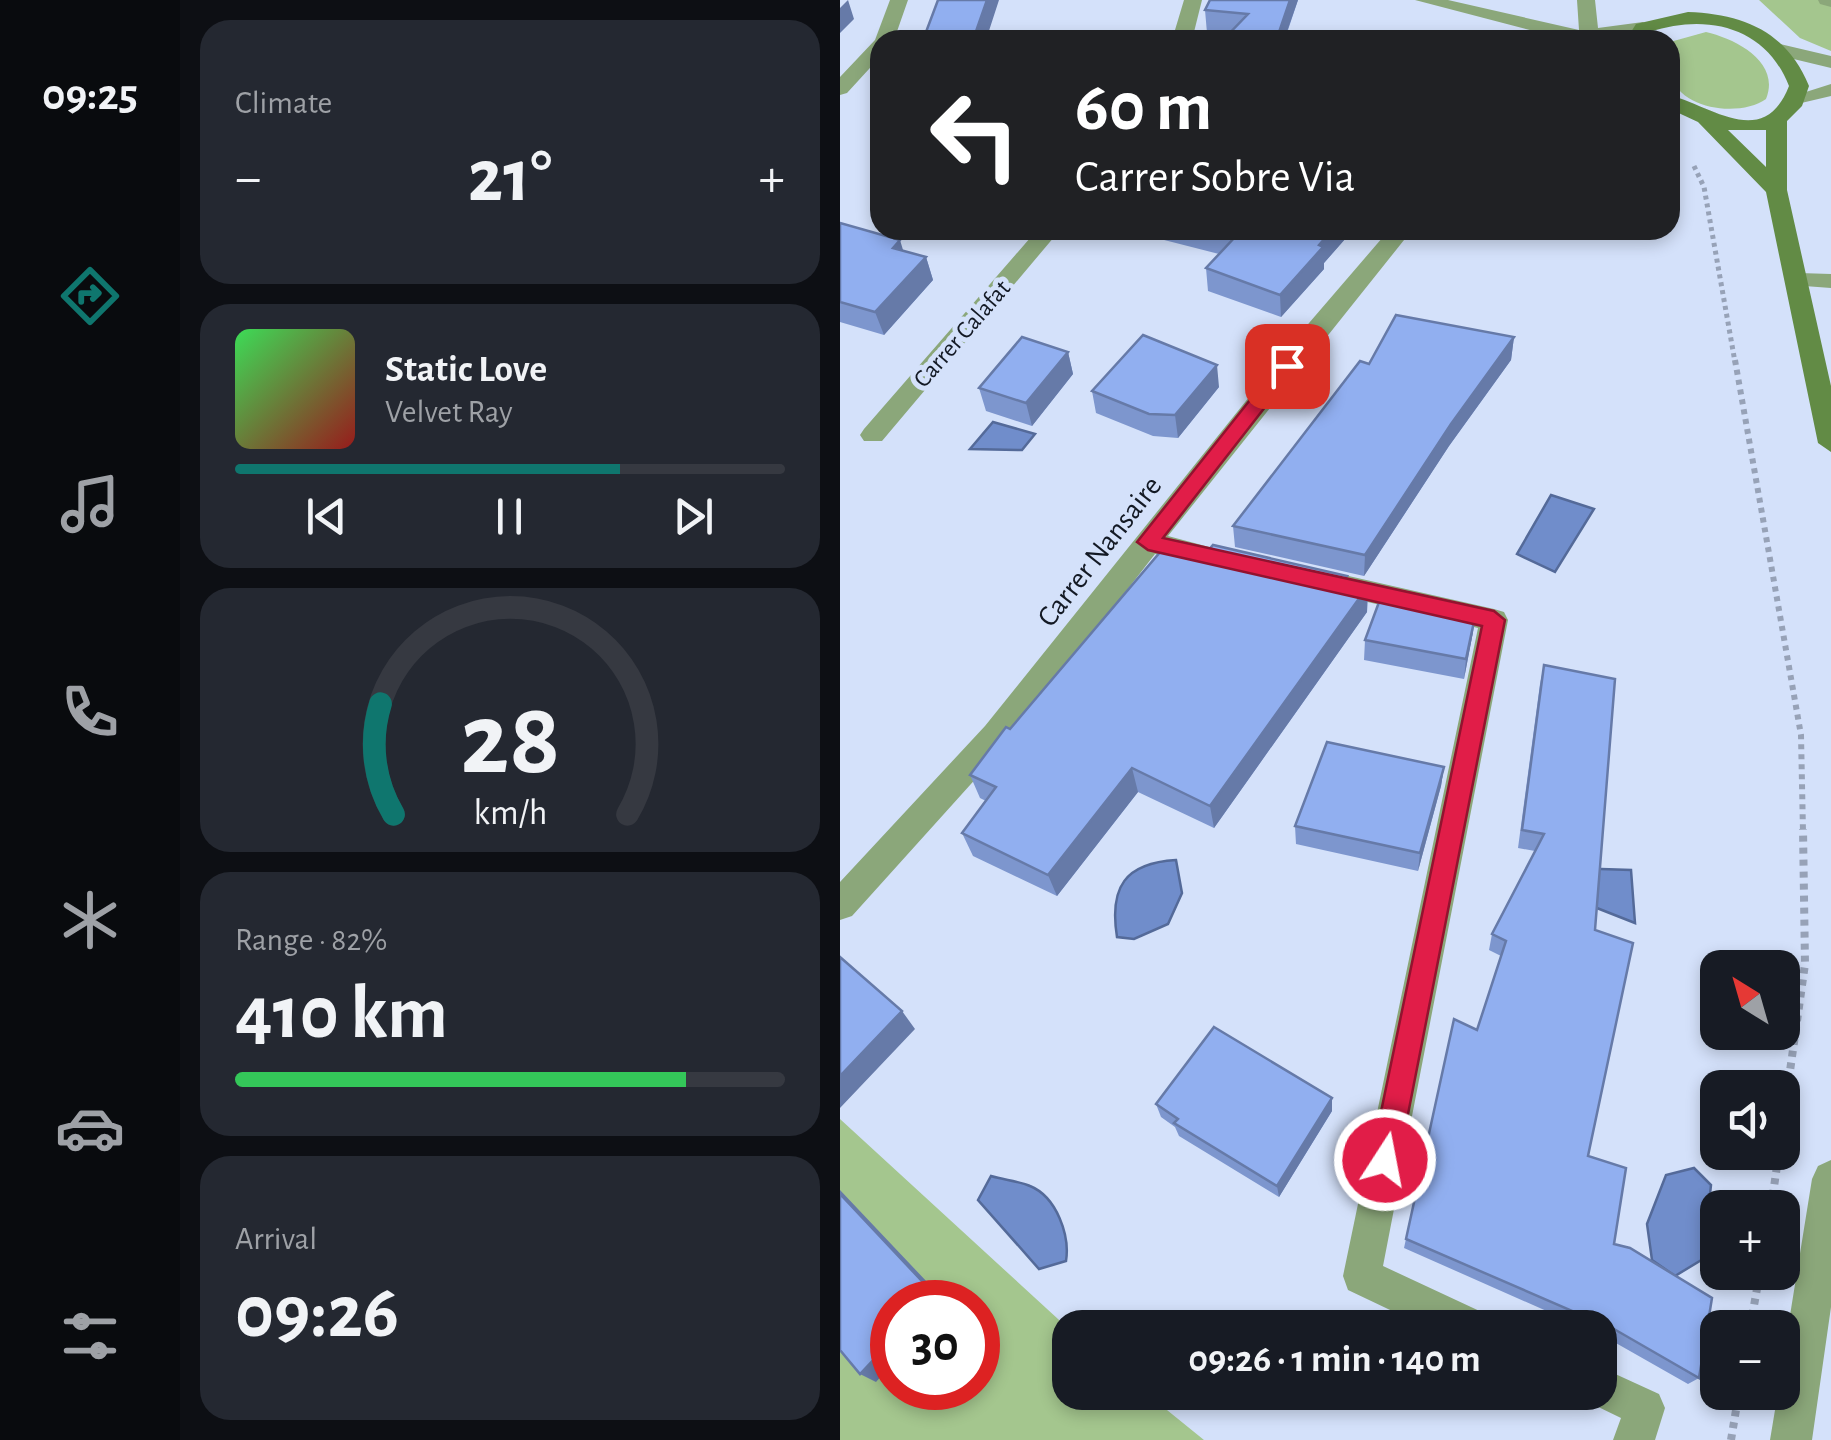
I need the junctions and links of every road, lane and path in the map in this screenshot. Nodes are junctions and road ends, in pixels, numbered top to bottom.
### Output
1 (899, 0) edge
2 (1193, 0) edge
3 (1424, 0) edge
4 (1586, 0) edge
5 (1694, 0) edge
6 (1720, 0) edge
7 (1680, 17) junction
8 (1735, 22) junction
9 (887, 30) edge
10 (1185, 30) edge
11 (1557, 30) edge
12 (1591, 30) edge
13 (1649, 30) edge
14 (1780, 50) junction
15 (870, 56) edge
16 (1831, 62) edge
17 (840, 89) edge
18 (1831, 90) edge
19 (1797, 98) junction
20 (1680, 106) edge
21 (1777, 118) junction
22 (1708, 122) junction
23 (1704, 187) dead end
24 (1776, 190) junction
25 (1040, 240) edge
26 (1393, 240) edge
27 (1798, 280) junction
28 (1831, 281) edge
29 (873, 435) dead end
30 (1831, 443) edge
31 (1148, 542) junction
32 (1225, 560) edge
33 (1302, 577) edge
34 (840, 905) edge
35 (1790, 1070) edge
36 (1831, 1179) edge
37 (1434, 1310) edge
38 (1617, 1395) edge
39 (1737, 1410) edge
40 (1634, 1440) edge
41 (1732, 1440) edge
42 (1791, 1440) edge

1 - 9 street
2 - 10 street
3 - 11 street
4 - 12 street
5 - 7 main road
6 - 8 main road
7 - 8 main road
7 - 13 main road
8 - 14 main road
14 - 16 street
14 - 19 main road
15 - 17 street
18 - 19 street
19 - 21 main road
20 - 22 main road
21 - 22 main road
21 - 24 main road
22 - 24 main road
23 - 35 path
24 - 27 main road
25 - 29 street, Carrer Calafat
26 - 31 street, Carrer Nansaire
27 - 28 street
27 - 30 main road
31 - 32 street
31 - 34 street, Carrer Nansaire
33 - 37 street
36 - 42 street
38 - 40 street
39 - 41 path

